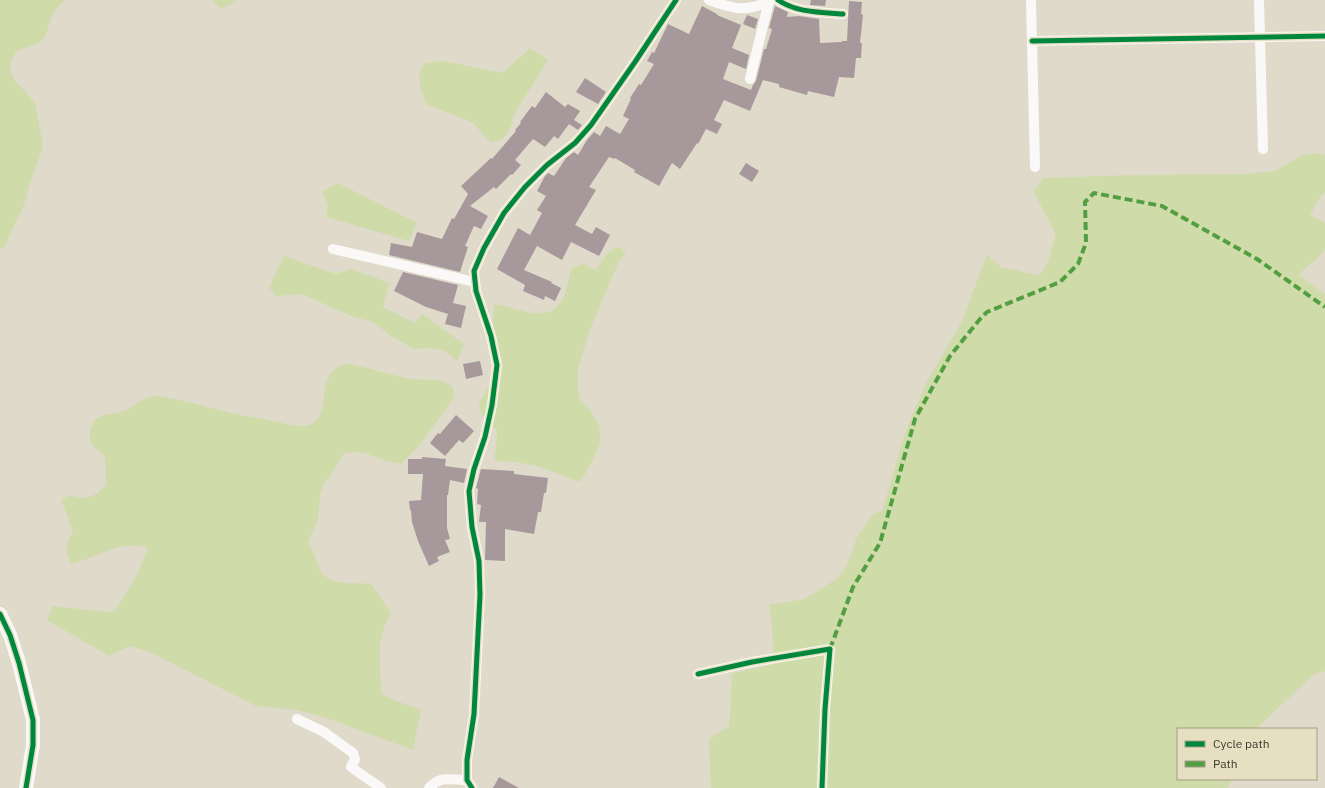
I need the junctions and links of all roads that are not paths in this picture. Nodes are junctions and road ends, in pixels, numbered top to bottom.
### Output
1 (676, 0) edge
2 (708, 0) edge
3 (773, 0) edge
4 (1031, 0) edge
5 (1259, 0) edge
6 (843, 14) dead end
7 (1325, 36) edge
8 (1260, 37) junction
9 (1032, 41) junction
10 (750, 79) dead end
11 (1263, 149) dead end
12 (1035, 167) dead end
13 (333, 249) dead end
14 (475, 282) junction
15 (0, 614) edge
16 (698, 674) dead end
17 (297, 719) dead end
18 (470, 784) edge
19 (26, 788) edge
20 (381, 788) edge
21 (429, 788) edge
22 (822, 788) edge

1 - 14 street
2 - 3 street
3 - 6 street
3 - 10 street
4 - 9 street
5 - 8 street
7 - 8 street
8 - 9 street
8 - 11 street
9 - 12 street
13 - 14 street
14 - 18 street
15 - 19 street
16 - 22 street
17 - 20 street
18 - 21 street

